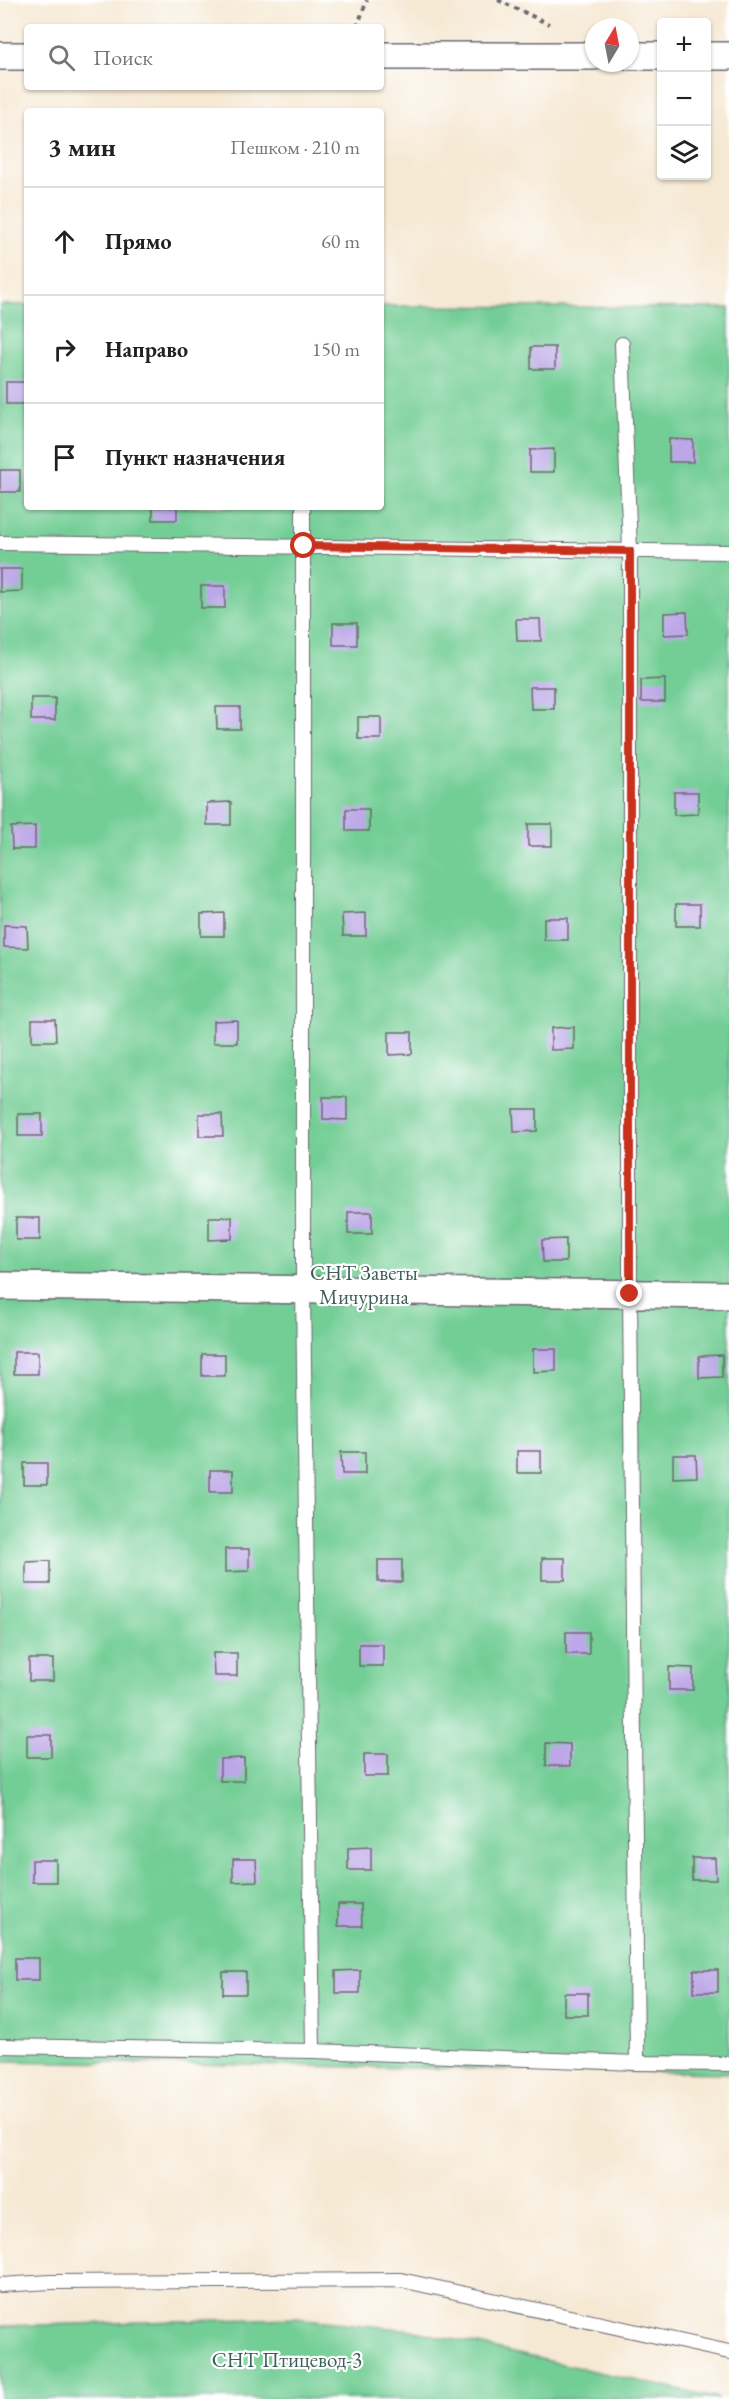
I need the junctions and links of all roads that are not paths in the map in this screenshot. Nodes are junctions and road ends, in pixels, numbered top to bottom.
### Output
1 (0, 56) edge
2 (24, 56) edge
3 (384, 56) edge
4 (585, 56) edge
5 (639, 56) edge
6 (657, 56) edge
7 (711, 56) edge
8 (729, 56) edge
9 (622, 344) dead end
10 (303, 510) edge
11 (0, 543) edge
12 (304, 546) junction
13 (630, 551) junction
14 (729, 552) edge
15 (0, 1286) edge
16 (303, 1290) junction
17 (630, 1294) junction
18 (729, 1295) edge
19 (0, 2046) edge
20 (314, 2051) junction
21 (637, 2063) junction
22 (729, 2064) edge
23 (0, 2285) edge
24 (729, 2352) edge

1 - 2 street
3 - 4 street
5 - 6 street
7 - 8 street
9 - 13 lane
10 - 12 lane
11 - 12 lane
12 - 13 lane
12 - 16 lane
13 - 14 lane
13 - 17 lane
15 - 16 street
16 - 17 street
16 - 20 lane
17 - 18 street
17 - 21 lane
19 - 20 lane
20 - 21 lane
21 - 22 lane
23 - 24 lane

